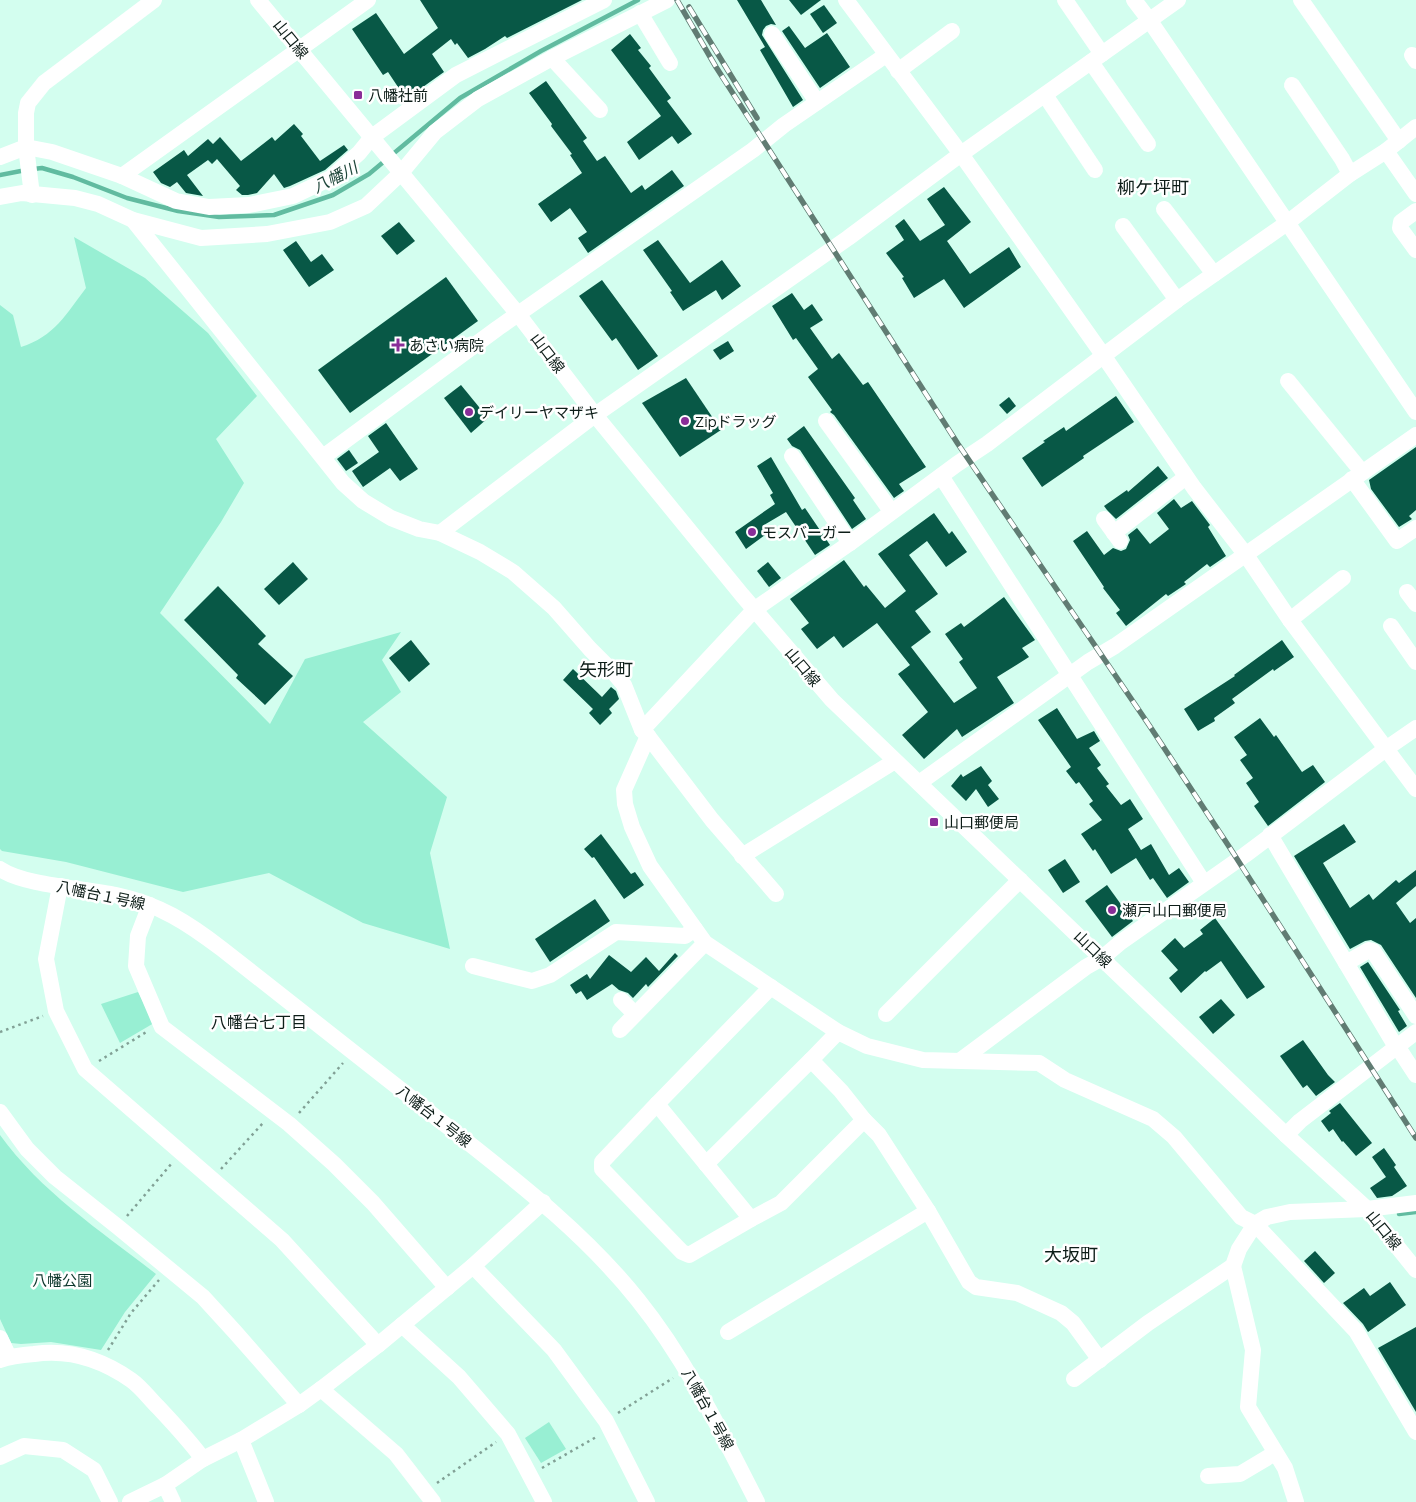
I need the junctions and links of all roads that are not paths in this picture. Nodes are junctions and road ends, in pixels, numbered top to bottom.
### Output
1 (154, 0) edge
2 (258, 0) edge
3 (368, 0) edge
4 (604, 0) edge
5 (667, 0) edge
6 (846, 0) edge
7 (1065, 0) edge
8 (1134, 0) edge
9 (1178, 0) edge
10 (1301, 0) edge
11 (640, 13) junction
12 (1150, 21) junction
13 (952, 31) dead end
14 (772, 34) dead end
15 (299, 50) junction
16 (886, 55) junction
17 (552, 58) junction
18 (1097, 58) junction
19 (670, 63) dead end
20 (898, 71) junction
21 (1292, 85) dead end
22 (1044, 95) junction
23 (817, 102) junction
24 (600, 110) dead end
25 (1416, 127) edge
26 (376, 141) junction
27 (1399, 141) junction
28 (1148, 144) dead end
29 (1386, 151) junction
30 (27, 153) junction
31 (961, 154) junction
32 (0, 157) edge
33 (398, 170) junction
34 (1096, 170) dead end
35 (1350, 174) junction
36 (122, 176) junction
37 (31, 188) junction
38 (1416, 194) edge
39 (0, 197) edge
40 (1164, 209) dead end
41 (1416, 211) edge
42 (133, 220) junction
43 (1286, 223) junction
44 (1123, 226) dead end
45 (1416, 250) edge
46 (1214, 274) junction
47 (1177, 300) junction
48 (518, 314) junction
49 (1103, 354) junction
50 (1288, 381) dead end
51 (1416, 412) edge
52 (595, 415) junction
53 (829, 432) dead end
54 (1416, 435) edge
55 (323, 457) junction
56 (796, 467) dead end
57 (941, 476) junction
58 (1357, 476) junction
59 (1186, 477) junction
60 (891, 512) junction
61 (1104, 519) dead end
62 (1416, 528) edge
63 (440, 533) junction
64 (850, 543) junction
65 (1246, 555) junction
66 (1343, 578) dead end
67 (755, 609) junction
68 (1290, 620) junction
69 (1391, 626) dead end
70 (1416, 662) edge
71 (1069, 675) junction
72 (1416, 728) edge
73 (645, 733) junction
74 (1387, 748) junction
75 (895, 761) junction
76 (919, 783) junction
77 (1416, 789) edge
78 (1270, 836) junction
79 (742, 856) junction
80 (0, 869) edge
81 (1020, 880) junction
82 (1204, 883) junction
83 (60, 886) junction
84 (776, 894) dead end
85 (150, 905) junction
86 (695, 929) junction
87 (705, 943) junction
88 (1102, 958) junction
89 (1346, 963) junction
90 (473, 966) dead end
91 (772, 987) junction
92 (621, 1000) dead end
93 (635, 1014) junction
94 (886, 1014) dead end
95 (1416, 1016) edge
96 (620, 1030) dead end
97 (838, 1032) junction
98 (1416, 1032) edge
99 (1396, 1047) junction
100 (811, 1060) junction
101 (960, 1060) junction
102 (1416, 1075) edge
103 (657, 1104) junction
104 (0, 1112) edge
105 (864, 1120) junction
106 (1286, 1135) junction
107 (706, 1164) junction
108 (543, 1202) junction
109 (1416, 1203) edge
110 (1367, 1209) junction
111 (928, 1211) junction
112 (751, 1219) junction
113 (1255, 1224) junction
114 (473, 1266) junction
115 (1233, 1266) junction
116 (1416, 1270) edge
117 (447, 1288) junction
118 (402, 1325) junction
119 (728, 1332) dead end
120 (0, 1338) edge
121 (378, 1345) junction
122 (4, 1359) edge
123 (1100, 1360) junction
124 (1074, 1379) dead end
125 (321, 1389) junction
126 (299, 1405) junction
127 (1416, 1432) edge
128 (241, 1440) junction
129 (1276, 1453) junction
130 (0, 1458) edge
131 (203, 1459) junction
132 (1208, 1476) dead end
133 (165, 1485) junction
134 (430, 1496) edge
135 (110, 1502) edge
136 (130, 1502) edge
137 (172, 1502) edge
138 (266, 1502) edge
139 (544, 1502) edge
140 (647, 1502) edge
141 (757, 1502) edge
142 (1296, 1502) edge

1 - 30 street
2 - 15 street, 山口線
3 - 15 street
4 - 26 street
5 - 11 street
6 - 16 street
7 - 18 street
8 - 12 street
9 - 12 street
10 - 27 street
11 - 17 street
11 - 19 street
12 - 18 street
12 - 43 street
13 - 20 street
14 - 23 street
15 - 26 street, 山口線
15 - 36 street
16 - 20 street
16 - 23 street
17 - 24 street
17 - 33 street
18 - 22 street
18 - 28 street
20 - 31 street
21 - 35 street
22 - 31 street
22 - 34 street
23 - 48 street
25 - 27 street
26 - 33 street, 山口線
26 - 36 street
27 - 29 street
29 - 35 street
29 - 38 street
30 - 32 street
30 - 36 street
30 - 37 street
31 - 49 street
31 - 52 street
33 - 42 street
33 - 48 street, 山口線
35 - 43 street
37 - 39 street
37 - 42 street
40 - 46 street
41 - 45 street
42 - 55 street
43 - 46 street
43 - 51 street
44 - 47 street
46 - 47 street
47 - 49 street
48 - 52 street, 山口線
48 - 55 street
49 - 57 street
49 - 59 street
50 - 58 street
52 - 63 street
52 - 67 street, 山口線
53 - 60 street
54 - 58 street
55 - 63 street
56 - 64 street
57 - 60 street
57 - 71 street
58 - 62 street
58 - 65 street
59 - 61 street
59 - 65 street
60 - 64 street
63 - 73 street
64 - 67 street
65 - 68 street
65 - 71 street
66 - 68 street
67 - 73 street
67 - 75 street, 山口線
68 - 74 street
69 - 70 street
71 - 76 street
71 - 82 street
72 - 74 street
73 - 79 street
73 - 86 street
74 - 77 street
74 - 78 street
75 - 76 street, 山口線
75 - 79 street
76 - 81 street, 山口線
78 - 82 street
78 - 89 street
79 - 84 street
80 - 83 street, 八幡台１号線
81 - 88 street, 山口線
81 - 94 street
82 - 88 street
83 - 85 street, 八幡台１号線
83 - 121 street
85 - 108 street, 八幡台１号線
85 - 117 street
86 - 87 street
86 - 90 street
87 - 91 street
87 - 93 street
88 - 101 street
88 - 106 street, 山口線
89 - 95 street
89 - 99 street
91 - 97 street
91 - 103 street
92 - 93 street
93 - 96 street
97 - 100 street
97 - 101 street
98 - 99 street
99 - 102 street
99 - 106 street
100 - 105 street
100 - 107 street
101 - 113 street
103 - 107 street
103 - 112 street
104 - 126 street
105 - 111 street
105 - 112 street
106 - 110 street, 山口線
107 - 112 street
108 - 114 street
108 - 141 street, 八幡台１号線
109 - 110 street
110 - 113 street
110 - 116 street, 山口線
111 - 119 street
111 - 123 street
113 - 115 street
113 - 127 street
114 - 117 street
114 - 140 street
115 - 123 street
115 - 129 street
117 - 118 street
118 - 121 street
118 - 139 street
120 - 122 street
121 - 125 street
122 - 131 street
123 - 124 street
125 - 126 street
125 - 134 street
126 - 128 street
128 - 131 street
128 - 138 street
129 - 132 street
129 - 142 street
130 - 135 street
131 - 133 street
133 - 136 street
133 - 137 street

